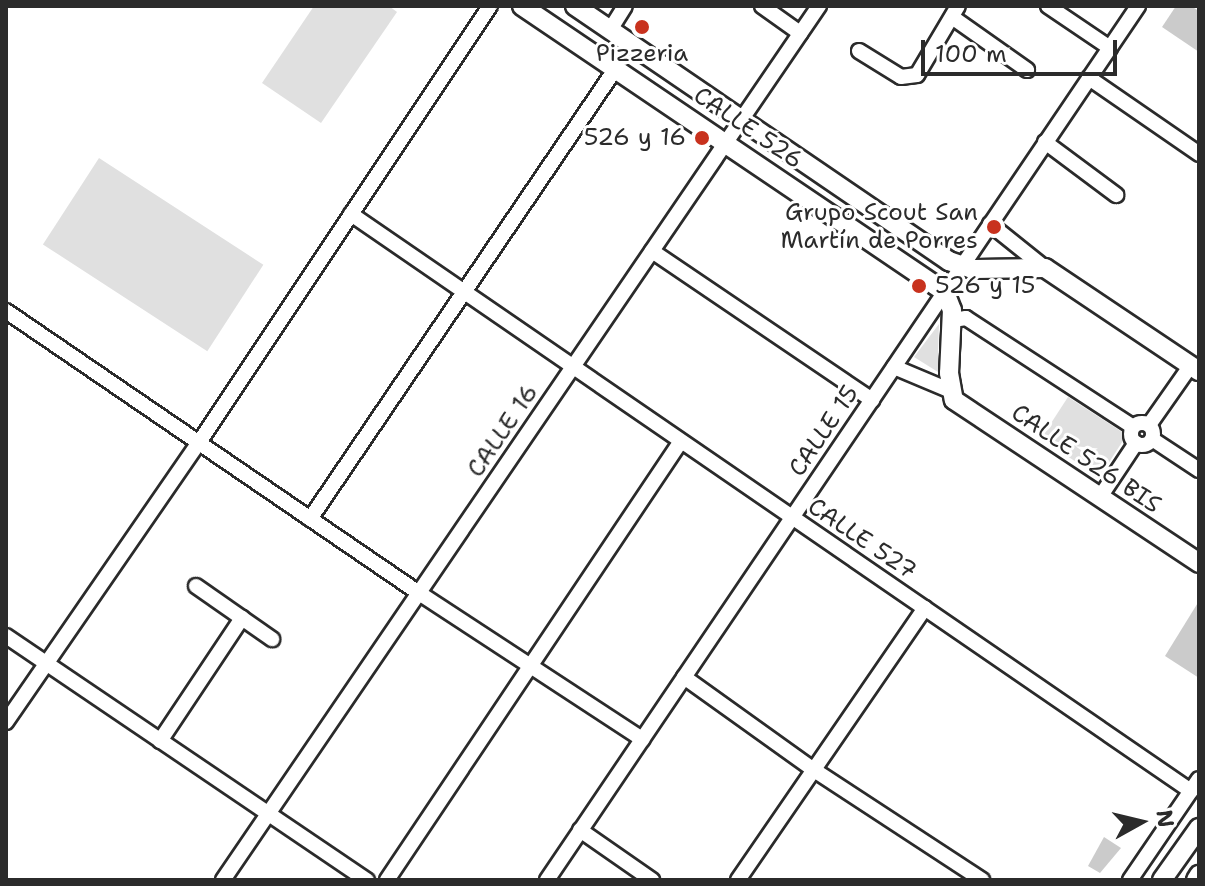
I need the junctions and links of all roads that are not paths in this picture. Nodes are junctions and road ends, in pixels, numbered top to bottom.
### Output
1 (490, 6) edge
2 (522, 6) edge
3 (575, 6) edge
4 (625, 6) edge
5 (762, 6) edge
6 (819, 6) edge
7 (1048, 6) edge
8 (1138, 6) edge
9 (955, 11) edge
10 (610, 30) junction
11 (800, 33) junction
12 (1110, 48) junction
13 (859, 51) dead end
14 (616, 68) junction
15 (1027, 70) dead end
16 (1089, 78) junction
17 (742, 119) junction
18 (726, 142) junction
19 (1045, 142) junction
20 (1199, 154) edge
21 (1116, 195) dead end
22 (351, 214) junction
23 (990, 224) junction
24 (652, 251) junction
25 (962, 266) junction
26 (1045, 268) junction
27 (945, 292) junction
28 (465, 293) junction
29 (6, 311) edge
30 (953, 320) junction
31 (573, 367) junction
32 (894, 367) junction
33 (1195, 368) edge
34 (951, 391) junction
35 (872, 400) junction
36 (1133, 427) junction
37 (1151, 432) junction
38 (681, 441) junction
39 (1136, 443) junction
40 (198, 444) junction
41 (1199, 470) edge
42 (1100, 497) junction
43 (792, 517) junction
44 (310, 519) junction
45 (1199, 563) edge
46 (196, 586) dead end
47 (419, 593) junction
48 (925, 608) junction
49 (242, 618) junction
50 (6, 636) edge
51 (272, 639) dead end
52 (46, 664) junction
53 (533, 667) junction
54 (684, 677) junction
55 (6, 722) edge
56 (642, 739) junction
57 (160, 741) junction
58 (814, 770) junction
59 (1195, 785) edge
60 (268, 813) junction
61 (1199, 828) edge
62 (580, 830) junction
63 (1177, 857) junction
64 (223, 880) edge
65 (367, 880) edge
66 (387, 880) edge
67 (547, 880) edge
68 (652, 880) edge
69 (738, 880) edge
70 (982, 880) edge
71 (1130, 880) edge
72 (1153, 880) edge
73 (1162, 880) edge

1 - 22 street
2 - 14 main road, CALLE 526
3 - 10 main road, CALLE 526
4 - 10 street
5 - 11 street
6 - 11 street, CALLE 16
7 - 12 street
8 - 12 street, CALLE 15
9 - 13 street
9 - 15 street
10 - 17 main road, CALLE 526
11 - 17 street, CALLE 16
12 - 16 street, CALLE 15
14 - 18 main road, CALLE 526
14 - 28 street
16 - 19 street, CALLE 15
16 - 20 street
17 - 18 street, CALLE 16
17 - 25 main road, CALLE 526
18 - 24 street, CALLE 16
18 - 27 main road, CALLE 526
19 - 21 street
19 - 23 street, CALLE 15
22 - 28 street, CALLE 527
22 - 40 street
23 - 25 street, CALLE 15
23 - 26 street
24 - 31 street, CALLE 16
24 - 35 street
25 - 26 main road
25 - 27 street, CALLE 15
26 - 33 main road
27 - 30 main road
27 - 32 street, CALLE 15
28 - 31 street, CALLE 527
28 - 44 street
29 - 40 street
30 - 34 main road
30 - 36 street
31 - 38 street, CALLE 527
31 - 47 street, CALLE 16
32 - 34 street, CALLE 526 BIS
32 - 35 street, CALLE 15
33 - 37 street
34 - 42 main road, CALLE 526 BIS
35 - 43 street, CALLE 15
36 - 37 street
36 - 39 street
37 - 39 street
37 - 41 street
38 - 43 street, CALLE 527
38 - 53 street
39 - 42 street
40 - 44 street
40 - 52 street
42 - 45 main road, CALLE 526 BIS
43 - 48 street, CALLE 527
43 - 54 street, CALLE 15
44 - 47 street
46 - 49 street
47 - 53 street
47 - 60 street, CALLE 16
48 - 58 street
48 - 59 street, CALLE 527
49 - 51 street
49 - 57 street
50 - 52 street
52 - 55 street
52 - 57 street
53 - 56 street
53 - 66 street
54 - 56 street, CALLE 15
54 - 58 street
56 - 62 street, CALLE 15
57 - 60 street
58 - 69 street
58 - 70 street
59 - 71 street
60 - 64 street, CALLE 16
60 - 65 street
61 - 63 main road
62 - 67 street, CALLE 15
62 - 68 street
63 - 72 main road
63 - 73 main road

